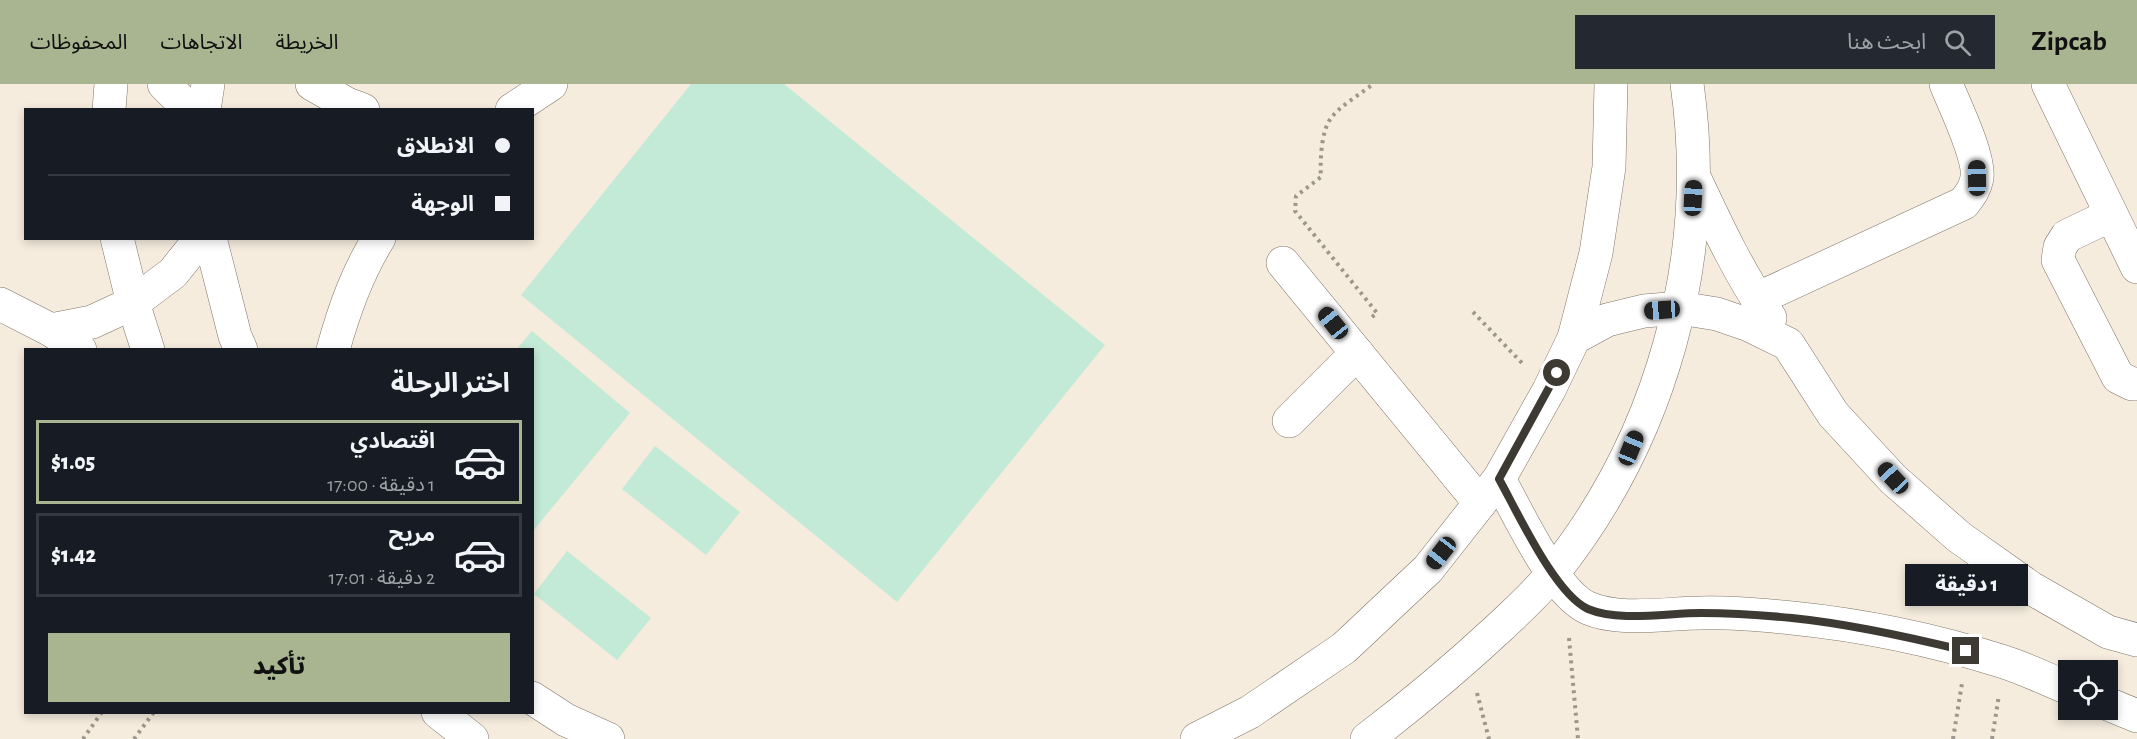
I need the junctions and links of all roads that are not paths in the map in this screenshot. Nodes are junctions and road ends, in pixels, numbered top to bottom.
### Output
1 (111, 84) edge
2 (164, 84) edge
3 (208, 84) edge
4 (312, 84) edge
5 (551, 84) edge
6 (1611, 84) edge
7 (1687, 84) edge
8 (1946, 84) edge
9 (2048, 84) edge
10 (109, 108) edge
11 (188, 108) edge
12 (204, 108) edge
13 (358, 108) edge
14 (515, 108) edge
15 (1694, 176) junction
16 (2111, 214) junction
17 (117, 240) edge
18 (199, 240) edge
19 (211, 240) edge
20 (378, 240) edge
21 (1283, 262) dead end
22 (2137, 267) edge
23 (1757, 299) junction
24 (133, 303) junction
25 (0, 304) edge
26 (1680, 308) junction
27 (51, 330) junction
28 (1574, 338) junction
29 (1788, 344) junction
30 (1352, 346) junction
31 (77, 348) edge
32 (147, 348) edge
33 (240, 348) edge
34 (334, 348) edge
35 (2137, 384) edge
36 (1289, 421) dead end
37 (1490, 491) junction
38 (1559, 583) junction
39 (2137, 640) edge
40 (2058, 684) edge
41 (534, 699) edge
42 (2118, 708) edge
43 (441, 714) edge
44 (2137, 716) edge
45 (472, 739) edge
46 (608, 739) edge
47 (1197, 739) edge
48 (1367, 739) edge

1 - 10 street
2 - 11 street
3 - 12 street
4 - 13 street
5 - 14 street
6 - 28 street
7 - 15 street
8 - 23 street
9 - 16 street
15 - 23 street
15 - 26 street
16 - 22 street
16 - 35 street
17 - 24 street
18 - 24 street
19 - 33 street
20 - 34 street
21 - 30 street
23 - 29 street
24 - 27 street
24 - 32 street
25 - 27 street
26 - 28 street
26 - 29 street
26 - 38 street
27 - 31 street
28 - 37 street
29 - 39 street
30 - 36 street
30 - 37 street
37 - 38 street
37 - 47 street
38 - 40 street
38 - 48 street
41 - 46 street
42 - 44 street
43 - 45 street

